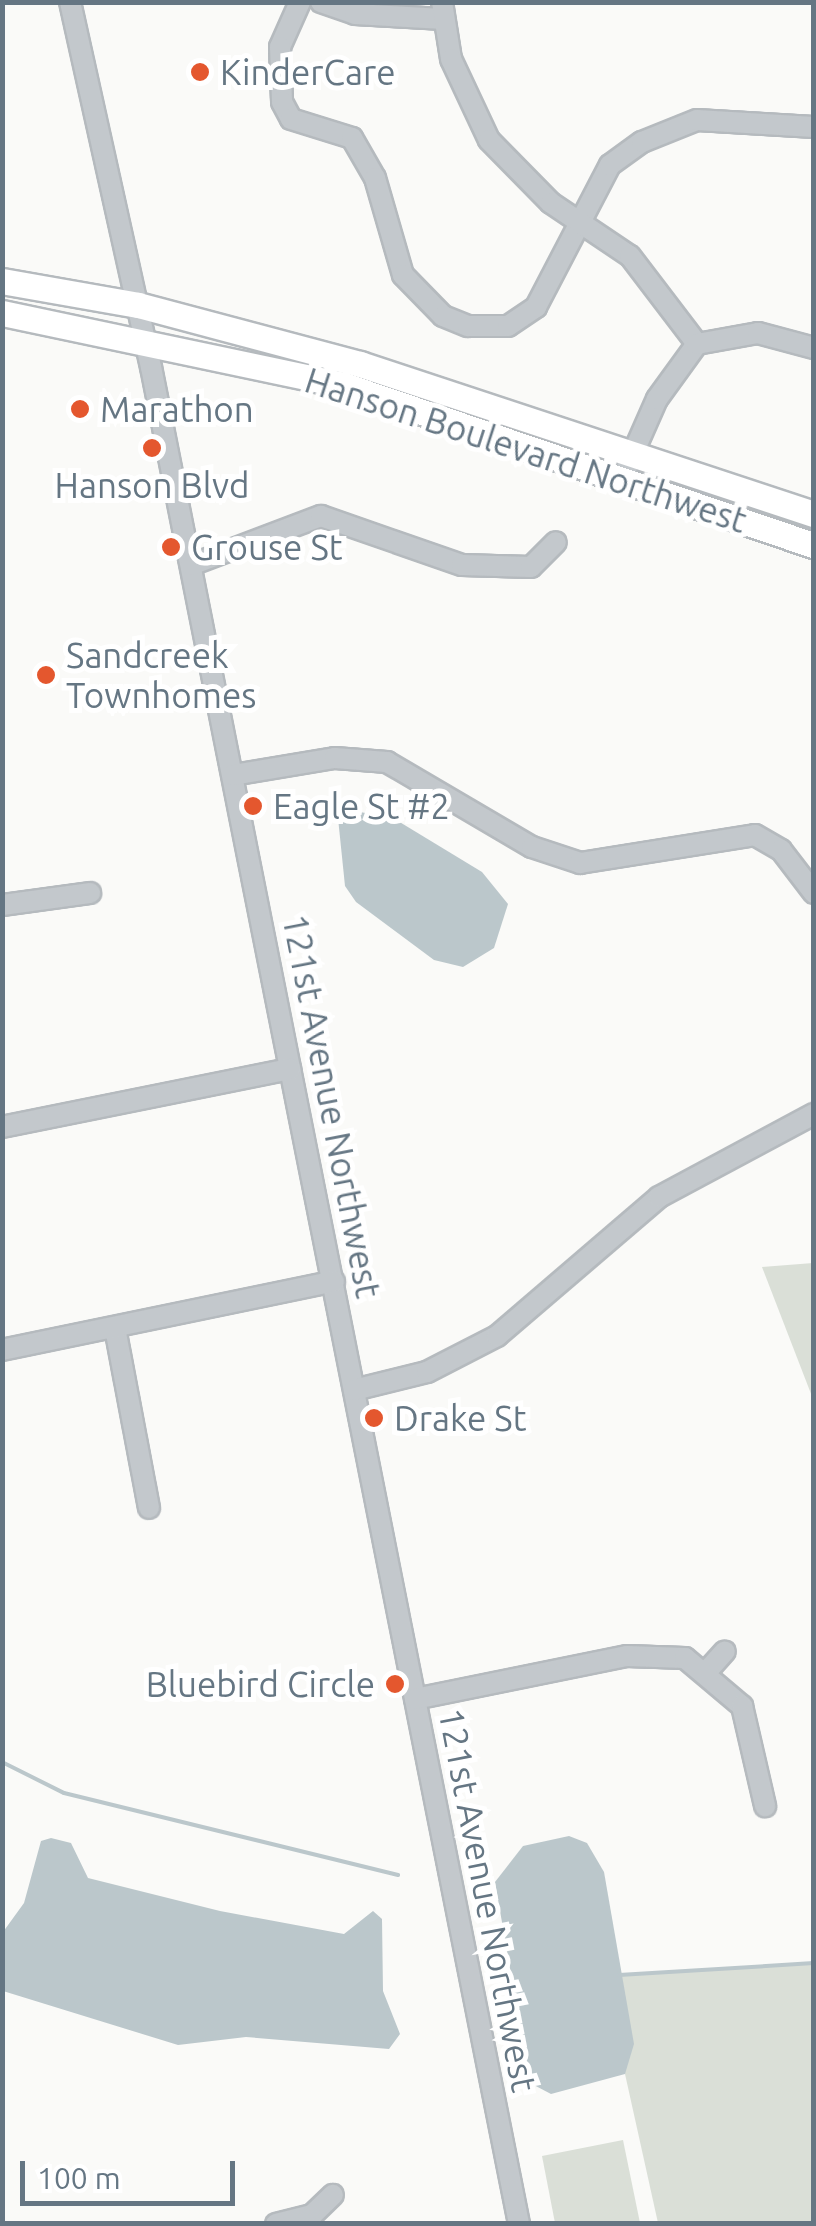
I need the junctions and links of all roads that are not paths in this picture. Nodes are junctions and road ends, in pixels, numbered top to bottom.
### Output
1 (70, 2) edge
2 (300, 2) edge
3 (322, 2) edge
4 (443, 11) edge
5 (814, 127) edge
6 (580, 218) junction
7 (2, 281) edge
8 (138, 305) junction
9 (2, 313) edge
10 (146, 340) junction
11 (697, 344) junction
12 (814, 348) edge
13 (634, 454) junction
14 (621, 480) junction
15 (814, 514) edge
16 (556, 542) dead end
17 (814, 546) edge
18 (191, 565) junction
19 (233, 775) junction
20 (90, 892) dead end
21 (814, 892) edge
22 (2, 906) edge
23 (290, 1068) junction
24 (814, 1114) edge
25 (2, 1127) edge
26 (334, 1282) junction
27 (115, 1328) junction
28 (2, 1350) edge
29 (354, 1390) junction
30 (150, 1508) dead end
31 (724, 1652) dead end
32 (708, 1670) junction
33 (415, 1699) junction
34 (765, 1806) dead end
35 (333, 2196) dead end
36 (276, 2224) edge
37 (519, 2224) edge

1 - 8 street, 121st Avenue Northwest
2 - 6 street
3 - 4 street
4 - 6 street
5 - 6 street
6 - 11 street
7 - 8 main road, Hanson Boulevard Northwest
8 - 10 street, 121st Avenue Northwest
8 - 13 main road, Hanson Boulevard Northwest
9 - 10 main road, Hanson Boulevard Northwest
10 - 14 main road, Hanson Boulevard Northwest
10 - 18 street, 121st Avenue Northwest
11 - 12 street
11 - 13 street
13 - 14 street
13 - 15 main road, Hanson Boulevard Northwest
14 - 17 main road, Hanson Boulevard Northwest
16 - 18 street
18 - 19 street, 121st Avenue Northwest
19 - 21 street
19 - 23 street, 121st Avenue Northwest
20 - 22 street
23 - 25 street
23 - 26 street, 121st Avenue Northwest
24 - 29 street
26 - 27 street
26 - 29 street, 121st Avenue Northwest
27 - 28 street
27 - 30 street
29 - 33 street, 121st Avenue Northwest
31 - 32 street
32 - 33 street
32 - 34 street
33 - 37 street, 121st Avenue Northwest
35 - 36 street

